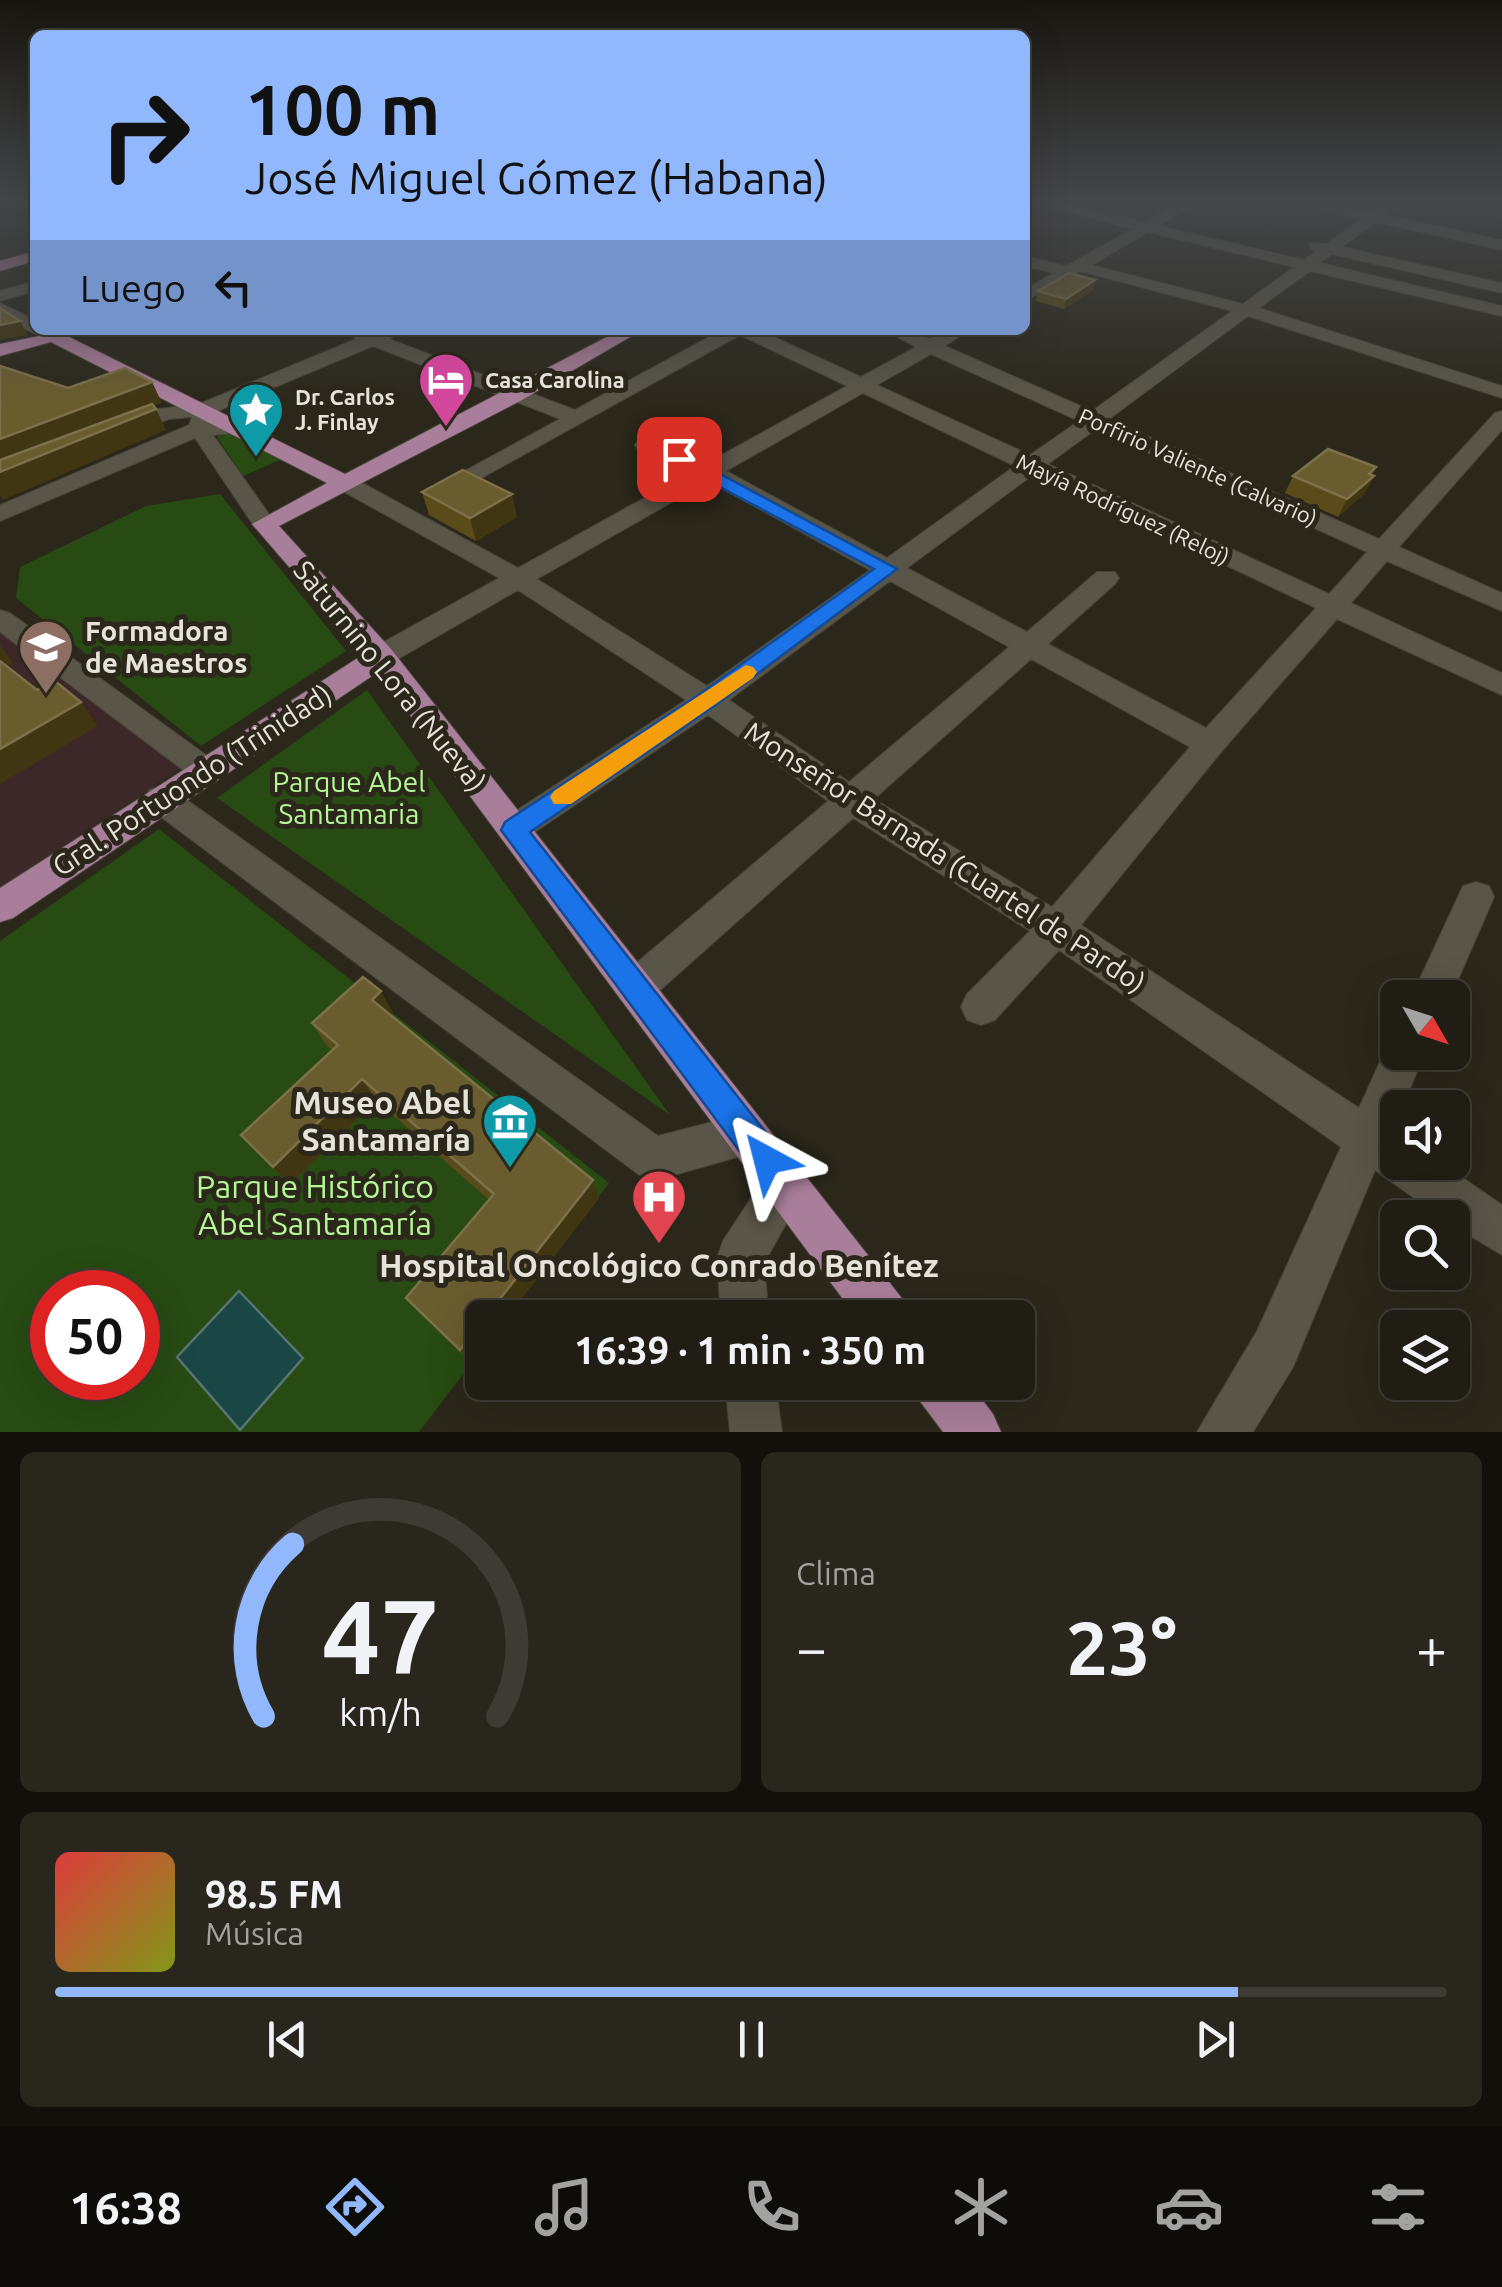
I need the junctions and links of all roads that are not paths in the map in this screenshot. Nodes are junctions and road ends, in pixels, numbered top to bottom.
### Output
1 (1074, 269) joint
2 (1298, 269) edge
3 (1324, 269) edge
4 (1416, 269) edge
5 (30, 287) edge
6 (1502, 288) edge
7 (1030, 293) edge
8 (0, 296) edge
9 (0, 308) edge
10 (1244, 309) junction
11 (1502, 311) edge
12 (30, 324) edge
13 (34, 335) edge
14 (50, 335) edge
15 (362, 335) edge
16 (382, 335) edge
17 (624, 335) edge
18 (727, 335) edge
19 (754, 335) edge
20 (905, 335) edge
21 (951, 335) edge
22 (372, 339) junction
23 (930, 346) junction
24 (0, 350) edge
25 (861, 386) junction
26 (1502, 392) edge
27 (515, 396) junction
28 (574, 416) junction
29 (1502, 417) edge
30 (1092, 419) junction
31 (201, 420) junction
32 (237, 426) joint
33 (110, 435) edge
34 (646, 445) dead end
35 (1030, 465) junction
36 (712, 473) junction
37 (347, 484) junction
38 (0, 514) edge
39 (405, 514) junction
40 (264, 524) junction
41 (1382, 551) junction
42 (888, 569) junction
43 (518, 578) junction
44 (1106, 578) dead end
45 (1502, 604) edge
46 (1332, 606) junction
47 (0, 619) edge
48 (1029, 646) junction
49 (381, 656) junction
50 (1502, 685) edge
51 (708, 700) junction
52 (1210, 744) junction
53 (206, 771) junction
54 (162, 799) junction
55 (852, 801) junction
56 (514, 830) junction
57 (1476, 897) dead end
58 (0, 907) edge
59 (1056, 928) junction
60 (1438, 980) edge
61 (635, 988) junction
62 (981, 1008) dead end
63 (747, 1134) junction
64 (1380, 1149) edge
65 (1380, 1168) edge
66 (1426, 1180) edge
67 (786, 1186) junction
68 (1502, 1232) edge
69 (744, 1300) edge
70 (874, 1300) edge
71 (752, 1400) edge
72 (951, 1400) edge
73 (756, 1432) edge
74 (975, 1432) edge
75 (1223, 1432) edge

1 - 7 street
1 - 10 street
2 - 10 street
3 - 11 street
4 - 6 street
5 - 8 street
9 - 12 street
10 - 26 street
10 - 30 street
13 - 24 main road
14 - 31 main road
15 - 22 street
16 - 22 street
17 - 27 main road
18 - 28 street
19 - 25 street, Mayía Rodríguez (Reloj)
20 - 23 street, Porfirio Valiente (Calvario)
21 - 23 street, Gral. Portuondo (Trinidad)
22 - 27 street
22 - 31 street
23 - 25 street, Gral. Portuondo (Trinidad)
23 - 30 street, Porfirio Valiente (Calvario)
25 - 35 street, Mayía Rodríguez (Reloj)
25 - 36 street, Gral. Portuondo (Trinidad)
27 - 28 street
27 - 37 main road
28 - 39 street
29 - 41 street
30 - 35 street
30 - 41 street, Porfirio Valiente (Calvario)
31 - 32 street
31 - 33 street
31 - 38 street
31 - 40 street, Saturnino Lora (Nueva)
32 - 37 main road, Monseñor Barnada (Cuartel de Pardo)
34 - 36 street
35 - 42 street
35 - 46 street, Mayía Rodríguez (Reloj)
36 - 42 street
36 - 43 street, Gral. Portuondo (Trinidad)
37 - 39 street, Monseñor Barnada (Cuartel de Pardo)
37 - 40 main road
39 - 43 street, Monseñor Barnada (Cuartel de Pardo)
40 - 49 main road, Saturnino Lora (Nueva)
41 - 45 street, Porfirio Valiente (Calvario)
41 - 46 street
42 - 48 street
42 - 51 street
43 - 49 street, Gral. Portuondo (Trinidad)
43 - 51 street, Monseñor Barnada (Cuartel de Pardo)
44 - 48 street
46 - 50 street, Mayía Rodríguez (Reloj)
46 - 52 street
47 - 53 street
48 - 52 street
48 - 55 street
49 - 53 main road, Gral. Portuondo (Trinidad)
49 - 56 main road, Saturnino Lora (Nueva)
51 - 55 street, Monseñor Barnada (Cuartel de Pardo)
51 - 56 street
52 - 59 street
53 - 54 main road, Gral. Portuondo (Trinidad)
54 - 58 main road, Gral. Portuondo (Trinidad)
54 - 63 street
55 - 59 street, Monseñor Barnada (Cuartel de Pardo)
55 - 61 street
56 - 61 main road, Saturnino Lora (Nueva)
57 - 60 street
59 - 62 street
59 - 64 street, Monseñor Barnada (Cuartel de Pardo)
61 - 63 main road, Saturnino Lora (Nueva)
63 - 67 main road, Saturnino Lora (Nueva)
65 - 75 street
66 - 68 street, Monseñor Barnada (Cuartel de Pardo)
67 - 69 street
67 - 70 main road, Saturnino Lora (Nueva)
71 - 73 street
72 - 74 main road

